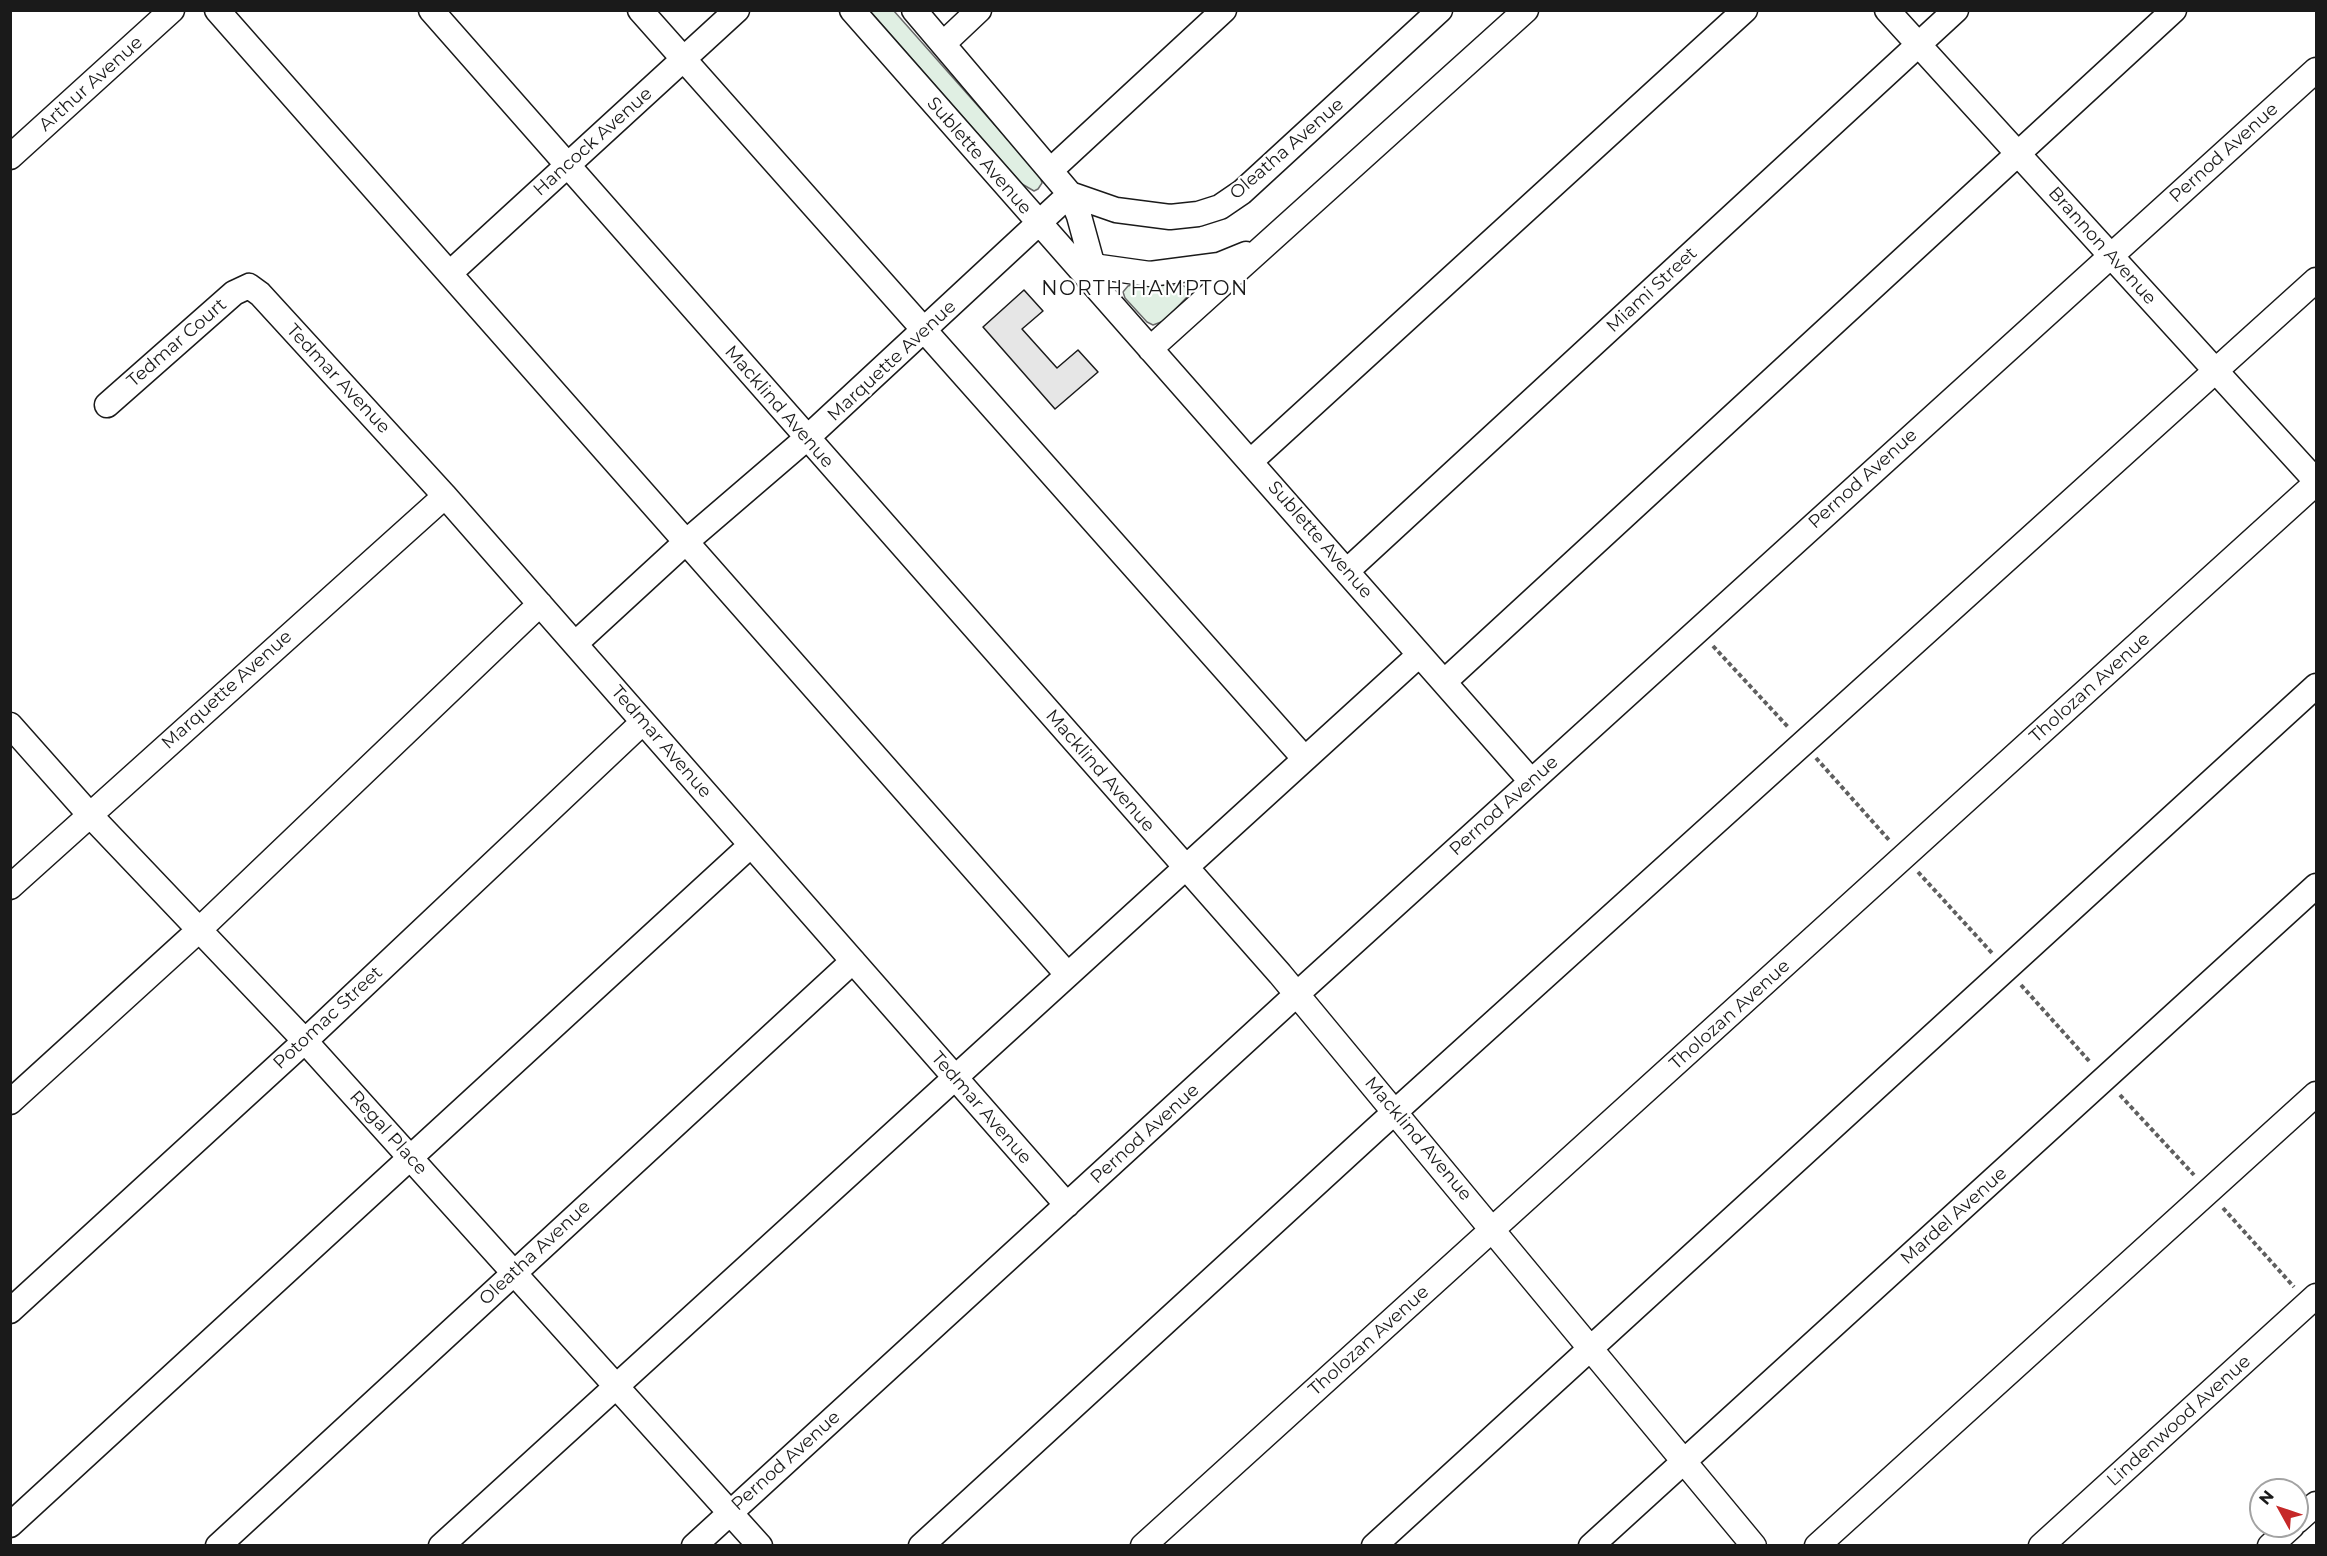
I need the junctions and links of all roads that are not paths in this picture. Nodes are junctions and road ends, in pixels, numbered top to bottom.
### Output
1 (172, 10) edge
2 (217, 10) edge
3 (431, 10) edge
4 (640, 10) edge
5 (737, 10) edge
6 (852, 10) edge
7 (914, 10) edge
8 (979, 10) edge
9 (1224, 10) edge
10 (1440, 10) edge
11 (1526, 10) edge
12 (1745, 10) edge
13 (1887, 10) edge
14 (1956, 10) edge
15 (2174, 10) edge
16 (943, 44) junction
17 (1918, 45) junction
18 (683, 60) junction
19 (2316, 70) edge
20 (2018, 154) junction
21 (10, 157) edge
22 (567, 166) junction
23 (1052, 169) junction
24 (1070, 194) junction
25 (1039, 224) junction
26 (1277, 235) junction
27 (1057, 244) junction
28 (2110, 255) junction
29 (1090, 262) junction
30 (450, 273) junction
31 (2316, 280) edge
32 (249, 286) joint
33 (1107, 301) junction
34 (924, 332) junction
35 (1150, 349) junction
36 (2216, 372) junction
37 (108, 405) dead end
38 (807, 438) junction
39 (1251, 461) junction
40 (2316, 482) edge
41 (445, 496) junction
42 (687, 541) junction
43 (1348, 570) junction
44 (540, 604) junction
45 (575, 644) junction
46 (1419, 655) junction
47 (1444, 682) junction
48 (2316, 686) edge
49 (643, 722) junction
50 (10, 725) edge
51 (1304, 758) junction
52 (1531, 781) junction
53 (89, 814) junction
54 (751, 844) junction
55 (1185, 867) junction
56 (2316, 886) edge
57 (10, 887) edge
58 (199, 930) junction
59 (853, 961) junction
60 (1067, 974) junction
61 (1297, 994) junction
62 (305, 1041) junction
63 (954, 1077) junction
64 (2316, 1094) edge
65 (10, 1102) edge
66 (1396, 1112) junction
67 (410, 1158) junction
68 (1067, 1205) junction
69 (1493, 1230) junction
70 (514, 1273) junction
71 (2316, 1296) edge
72 (10, 1311) edge
73 (1591, 1346) junction
74 (617, 1385) junction
75 (1684, 1460) junction
76 (729, 1514) junction
77 (10, 1525) edge
78 (218, 1545) edge
79 (441, 1545) edge
80 (694, 1545) edge
81 (760, 1545) edge
82 (921, 1545) edge
83 (1143, 1545) edge
84 (1374, 1545) edge
85 (1591, 1545) edge
86 (1754, 1545) edge
87 (1817, 1545) edge
88 (2041, 1545) edge

1 - 21 street, Arthur Avenue
2 - 30 street
3 - 22 street, Macklind Avenue
4 - 18 street
5 - 18 street, Hancock Avenue
6 - 25 street, Sublette Avenue
7 - 16 street, Sublette Avenue
8 - 16 street
9 - 23 street
10 - 24 street, Oleatha Avenue
11 - 26 street
12 - 39 street
13 - 17 street, Brannon Avenue
14 - 17 street, Miami Street
15 - 20 street
16 - 23 street, Sublette Avenue
17 - 20 street, Brannon Avenue
17 - 43 street, Miami Street
18 - 22 street, Hancock Avenue
18 - 34 street
19 - 28 street, Pernod Avenue
20 - 28 street, Brannon Avenue
20 - 47 street
22 - 30 street, Hancock Avenue
22 - 38 street, Macklind Avenue
23 - 24 street, Sublette Avenue
24 - 25 street, Marquette Avenue
24 - 29 street, Sublette Avenue
25 - 27 street, Sublette Avenue
25 - 34 street, Marquette Avenue
26 - 29 street
26 - 35 street
27 - 29 street
27 - 33 street, Sublette Avenue
28 - 36 street, Brannon Avenue
28 - 52 street, Pernod Avenue
29 - 33 street, Sublette Avenue
30 - 42 street
31 - 36 street
32 - 37 street, Tedmar Court
32 - 41 street, Tedmar Avenue
33 - 35 street, Sublette Avenue
34 - 38 street, Marquette Avenue
34 - 51 street
35 - 39 street, Sublette Avenue
36 - 40 street, Brannon Avenue
36 - 66 street
38 - 42 street, Marquette Avenue
38 - 55 street, Macklind Avenue
39 - 43 street, Sublette Avenue
40 - 69 street, Tholozan Avenue
41 - 44 street, Tedmar Avenue
41 - 53 street, Marquette Avenue
42 - 45 street, Marquette Avenue
42 - 60 street
43 - 46 street, Sublette Avenue
44 - 45 street, Tedmar Avenue
44 - 58 street
45 - 49 street, Tedmar Avenue
46 - 47 street, Sublette Avenue
46 - 51 street
47 - 52 street, Sublette Avenue
48 - 73 street
49 - 54 street, Tedmar Avenue
49 - 62 street, Potomac Street
50 - 53 street, Regal Place
51 - 55 street
52 - 61 street, Pernod Avenue
53 - 57 street, Marquette Avenue
53 - 58 street, Regal Place
54 - 59 street, Tedmar Avenue
54 - 67 street
55 - 60 street
55 - 61 street, Macklind Avenue
56 - 75 street, Mardel Avenue
58 - 62 street, Regal Place
58 - 65 street
59 - 63 street, Tedmar Avenue
59 - 70 street, Oleatha Avenue
60 - 63 street
61 - 66 street, Macklind Avenue
61 - 68 street, Pernod Avenue
62 - 67 street, Regal Place
62 - 72 street, Potomac Street
63 - 68 street, Tedmar Avenue
63 - 74 street
64 - 87 street
66 - 69 street, Macklind Avenue
66 - 82 street
67 - 70 street, Regal Place
67 - 77 street
68 - 76 street, Pernod Avenue
69 - 73 street, Macklind Avenue
69 - 83 street, Tholozan Avenue
70 - 74 street, Regal Place
70 - 78 street, Oleatha Avenue
71 - 88 street, Lindenwood Avenue
73 - 75 street, Macklind Avenue
73 - 84 street
74 - 76 street, Regal Place
74 - 79 street
75 - 85 street, Mardel Avenue
75 - 86 street, Macklind Avenue
76 - 80 street, Pernod Avenue
76 - 81 street, Regal Place

